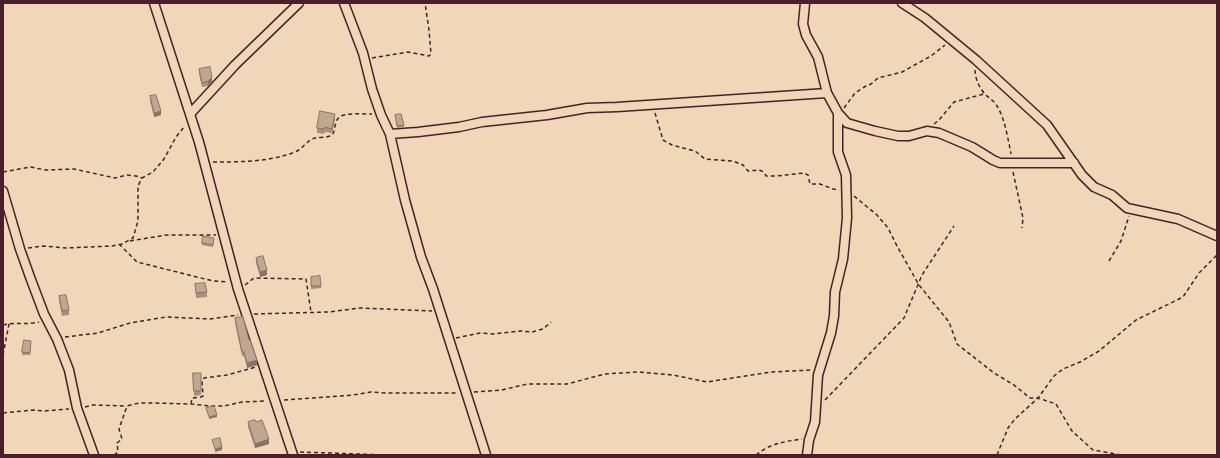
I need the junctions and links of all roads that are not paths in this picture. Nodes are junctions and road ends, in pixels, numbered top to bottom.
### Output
1 (154, 3) edge
2 (299, 3) edge
3 (344, 3) edge
4 (805, 3) edge
5 (902, 3) edge
6 (827, 93) junction
7 (838, 113) junction
8 (191, 117) junction
9 (858, 126) junction
10 (390, 134) junction
11 (838, 137) junction
12 (1074, 163) junction
13 (3, 191) edge
14 (1217, 236) edge
15 (292, 453) edge
16 (94, 455) edge
17 (486, 455) edge
18 (807, 455) edge

1 - 8 street
2 - 8 street
3 - 10 street
4 - 6 street
5 - 12 street
6 - 7 street
6 - 10 street
7 - 9 street
7 - 11 street
8 - 15 street
9 - 11 street
9 - 12 street
10 - 17 street
11 - 18 street
12 - 14 street
13 - 16 street

